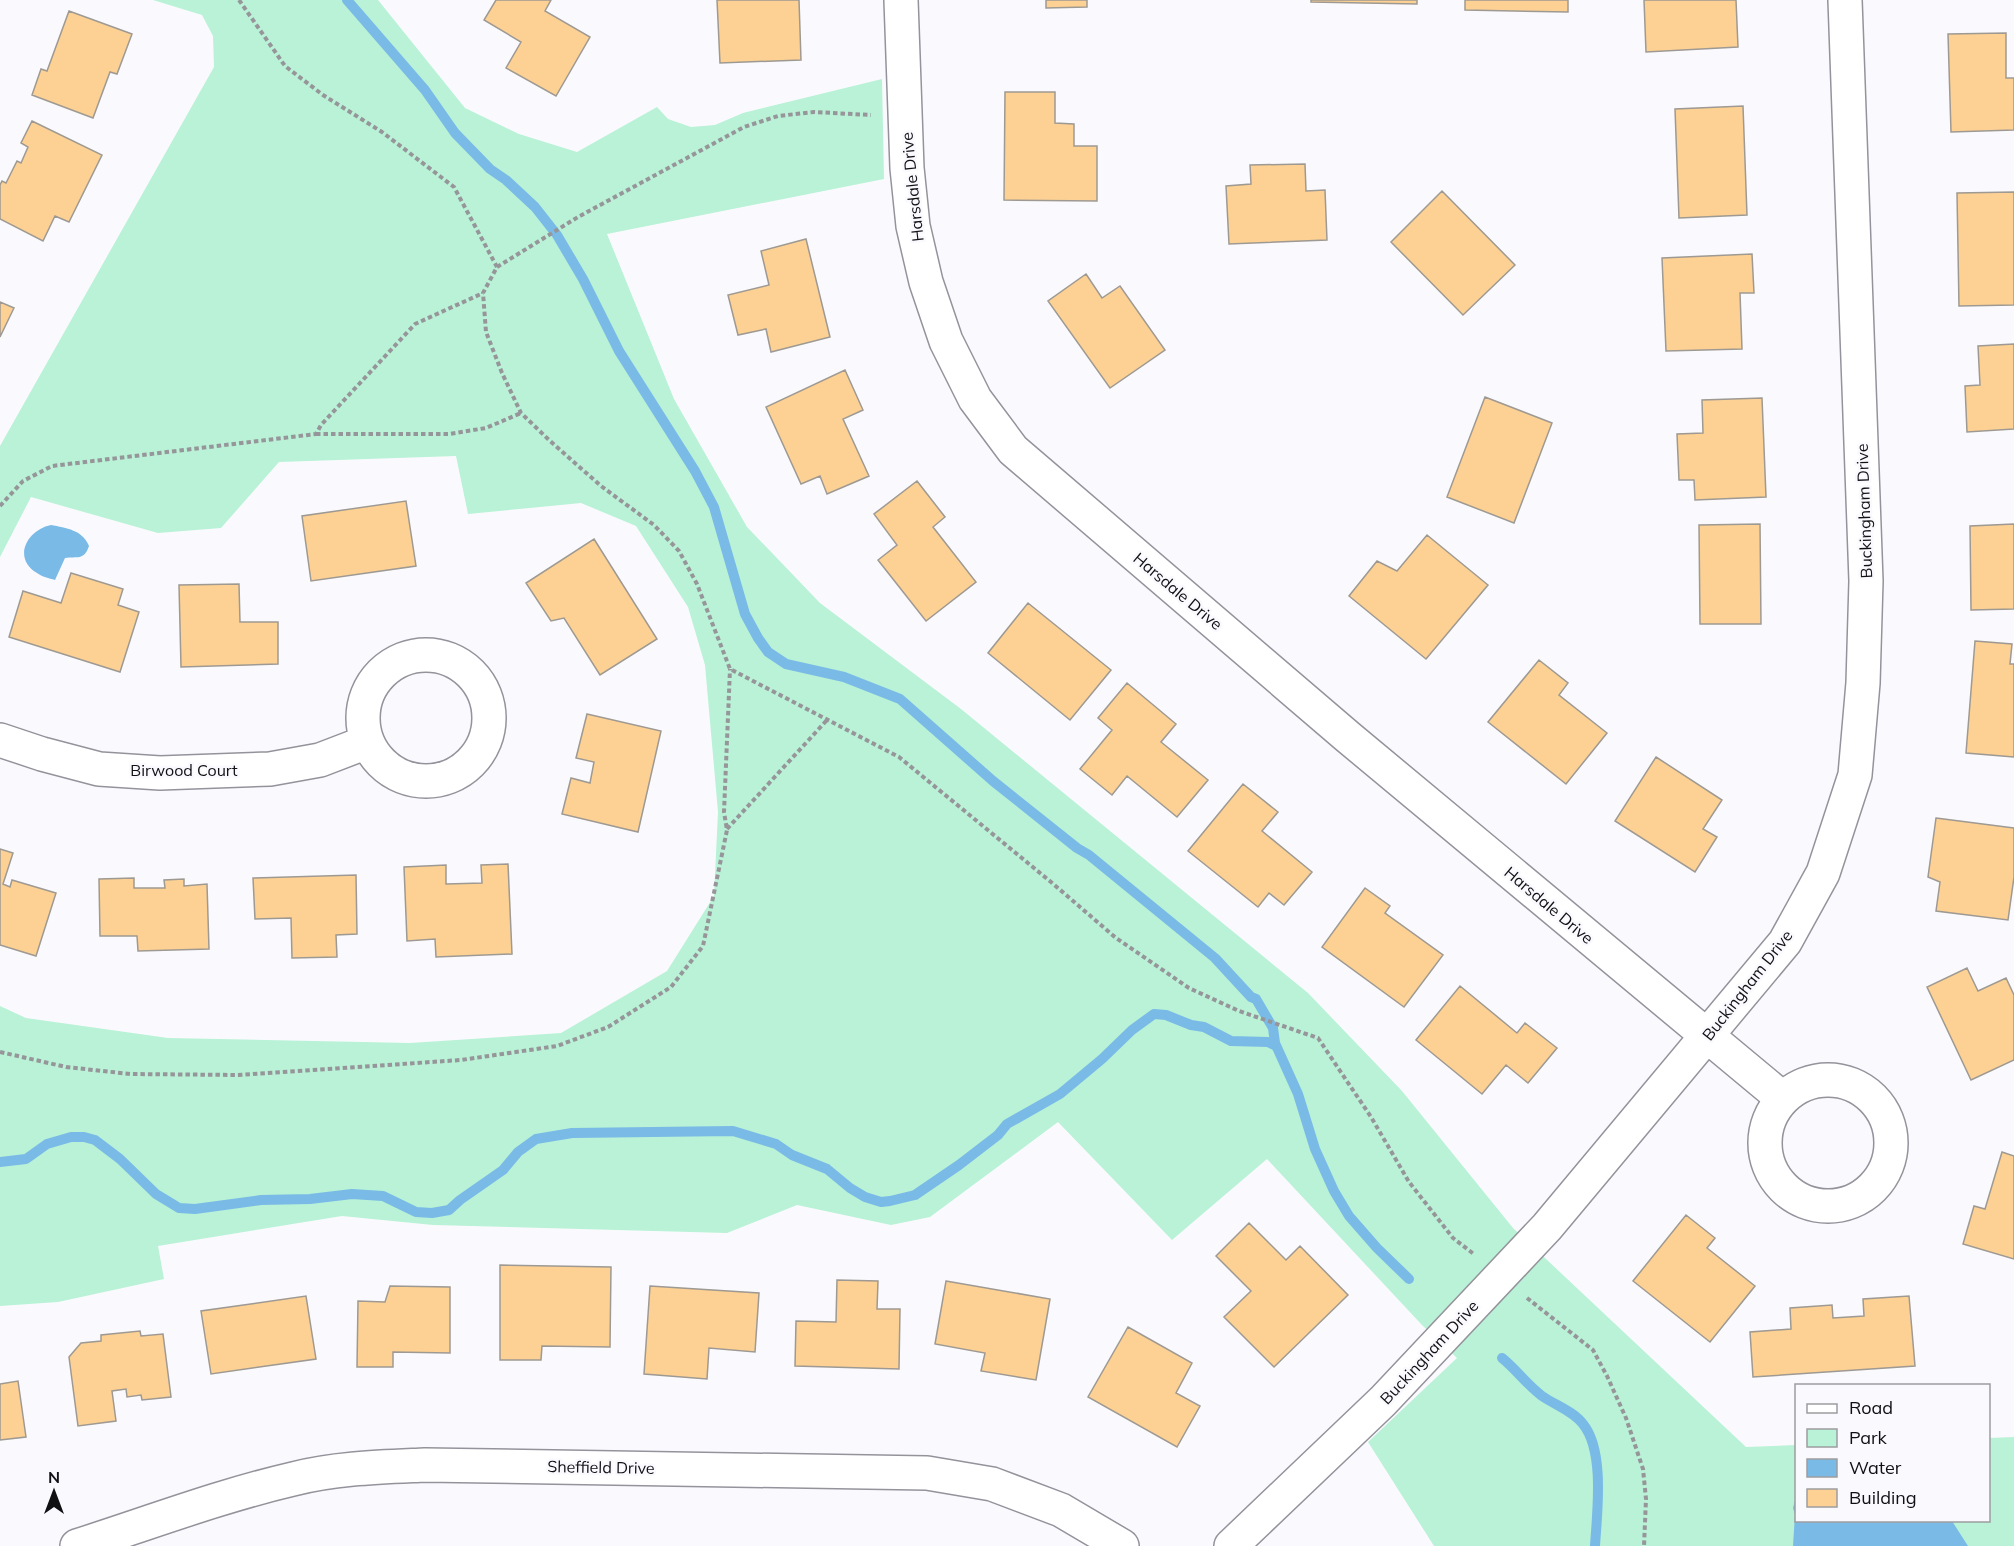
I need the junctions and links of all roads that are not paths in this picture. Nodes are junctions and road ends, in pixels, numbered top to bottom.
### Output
1 (901, 0) edge
2 (1845, 0) edge
3 (0, 740) edge
4 (368, 742) dead end
5 (1707, 1037) junction
6 (1782, 1098) dead end
7 (77, 1546) edge
8 (1122, 1546) edge
9 (1231, 1546) edge

1 - 5 street, Harsdale Drive
2 - 5 street, Buckingham Drive
3 - 4 street, Birwood Court
5 - 6 street, Harsdale Drive
5 - 9 street, Buckingham Drive
7 - 8 street, Sheffield Drive

